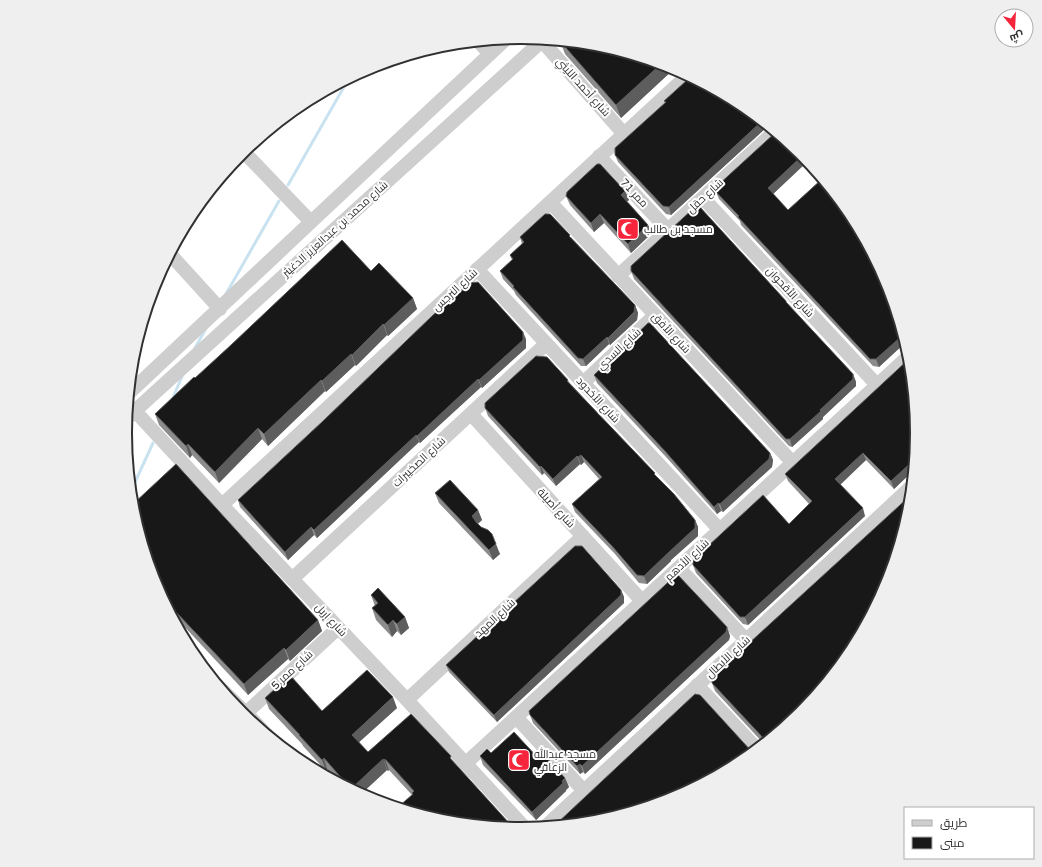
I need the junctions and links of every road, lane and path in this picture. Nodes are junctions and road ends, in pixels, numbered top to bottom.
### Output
1 (500, 45) edge
2 (538, 45) edge
3 (547, 45) edge
4 (483, 46) edge
5 (490, 54) junction
6 (683, 80) edge
7 (411, 128) junction
8 (624, 134) junction
9 (771, 135) edge
10 (426, 145) junction
11 (248, 156) edge
12 (600, 156) junction
13 (703, 198) junction
14 (550, 202) junction
15 (311, 222) junction
16 (668, 230) junction
17 (174, 258) edge
18 (477, 270) junction
19 (618, 276) junction
20 (220, 309) junction
21 (655, 315) junction
22 (546, 344) junction
23 (903, 361) edge
24 (582, 383) junction
25 (877, 385) junction
26 (134, 388) edge
27 (132, 413) edge
28 (470, 414) junction
29 (132, 417) edge
30 (792, 463) junction
31 (906, 492) edge
32 (222, 505) junction
33 (720, 530) junction
34 (583, 536) junction
35 (679, 568) junction
36 (292, 579) junction
37 (642, 601) junction
38 (338, 628) junction
39 (746, 640) junction
40 (697, 685) junction
41 (406, 700) junction
42 (248, 711) edge
43 (516, 717) junction
44 (754, 746) edge
45 (465, 764) junction
46 (584, 790) junction
47 (551, 822) edge
48 (519, 823) edge

1 - 5 street, شارع محمد بن عبدالعزيز الدغيثر
2 - 10 street, شارع محمد بن عبدالعزيز الدغيثر
3 - 8 street, شارع أحمد الليثي
4 - 5 street
5 - 7 street, شارع محمد بن عبدالعزيز الدغيثر
6 - 8 street, شارع النرجس
7 - 10 street
7 - 15 street, شارع محمد بن عبدالعزيز الدغيثر
8 - 12 street, شارع النرجس
9 - 13 street, شارع حقل
10 - 27 street, شارع محمد بن عبدالعزيز الدغيثر
11 - 15 street
12 - 14 street, شارع النرجس
12 - 16 street, ممر 71
13 - 16 street, شارع حقل
13 - 25 street, شارع الأقحوان
14 - 18 street, شارع النرجس
14 - 19 street, شارع الأفق
15 - 20 street, شارع محمد بن عبدالعزيز الدغيثر
16 - 19 street, شارع حقل
17 - 20 street
18 - 22 street, شارع الأخدود
18 - 32 street, شارع النرجس
19 - 21 street, شارع الأفق
20 - 26 street, شارع محمد بن عبدالعزيز الدغيثر
21 - 24 street, شارع السدي
21 - 30 street, شارع الأفق
22 - 24 street, شارع الأخدود
22 - 28 street, شارع الصخيبرات
23 - 25 street, شارع الأدهم
24 - 33 street, شارع الأخدود
25 - 30 street, شارع الأدهم
28 - 34 street, شارع أصيلة
28 - 36 street, شارع الصخيبرات
29 - 32 street, شارع إربل
30 - 33 street, شارع الأدهم
31 - 39 street, شارع الأبطال
32 - 36 street, شارع إربل
33 - 35 street, شارع الأدهم
34 - 37 street, شارع أصيلة
34 - 41 street, شارع المهد
35 - 37 street, شارع الأدهم
35 - 39 street
36 - 38 street, شارع إربل
37 - 43 street, شارع الأدهم
38 - 41 street, شارع إربل
38 - 42 street, شارع ممر 5
39 - 40 street, شارع الأبطال
40 - 44 street
40 - 46 street, شارع الأبطال
41 - 45 street, شارع إربل
43 - 45 street, شارع الأدهم
43 - 46 street
45 - 48 street, شارع إربل
46 - 47 street, شارع الأبطال

